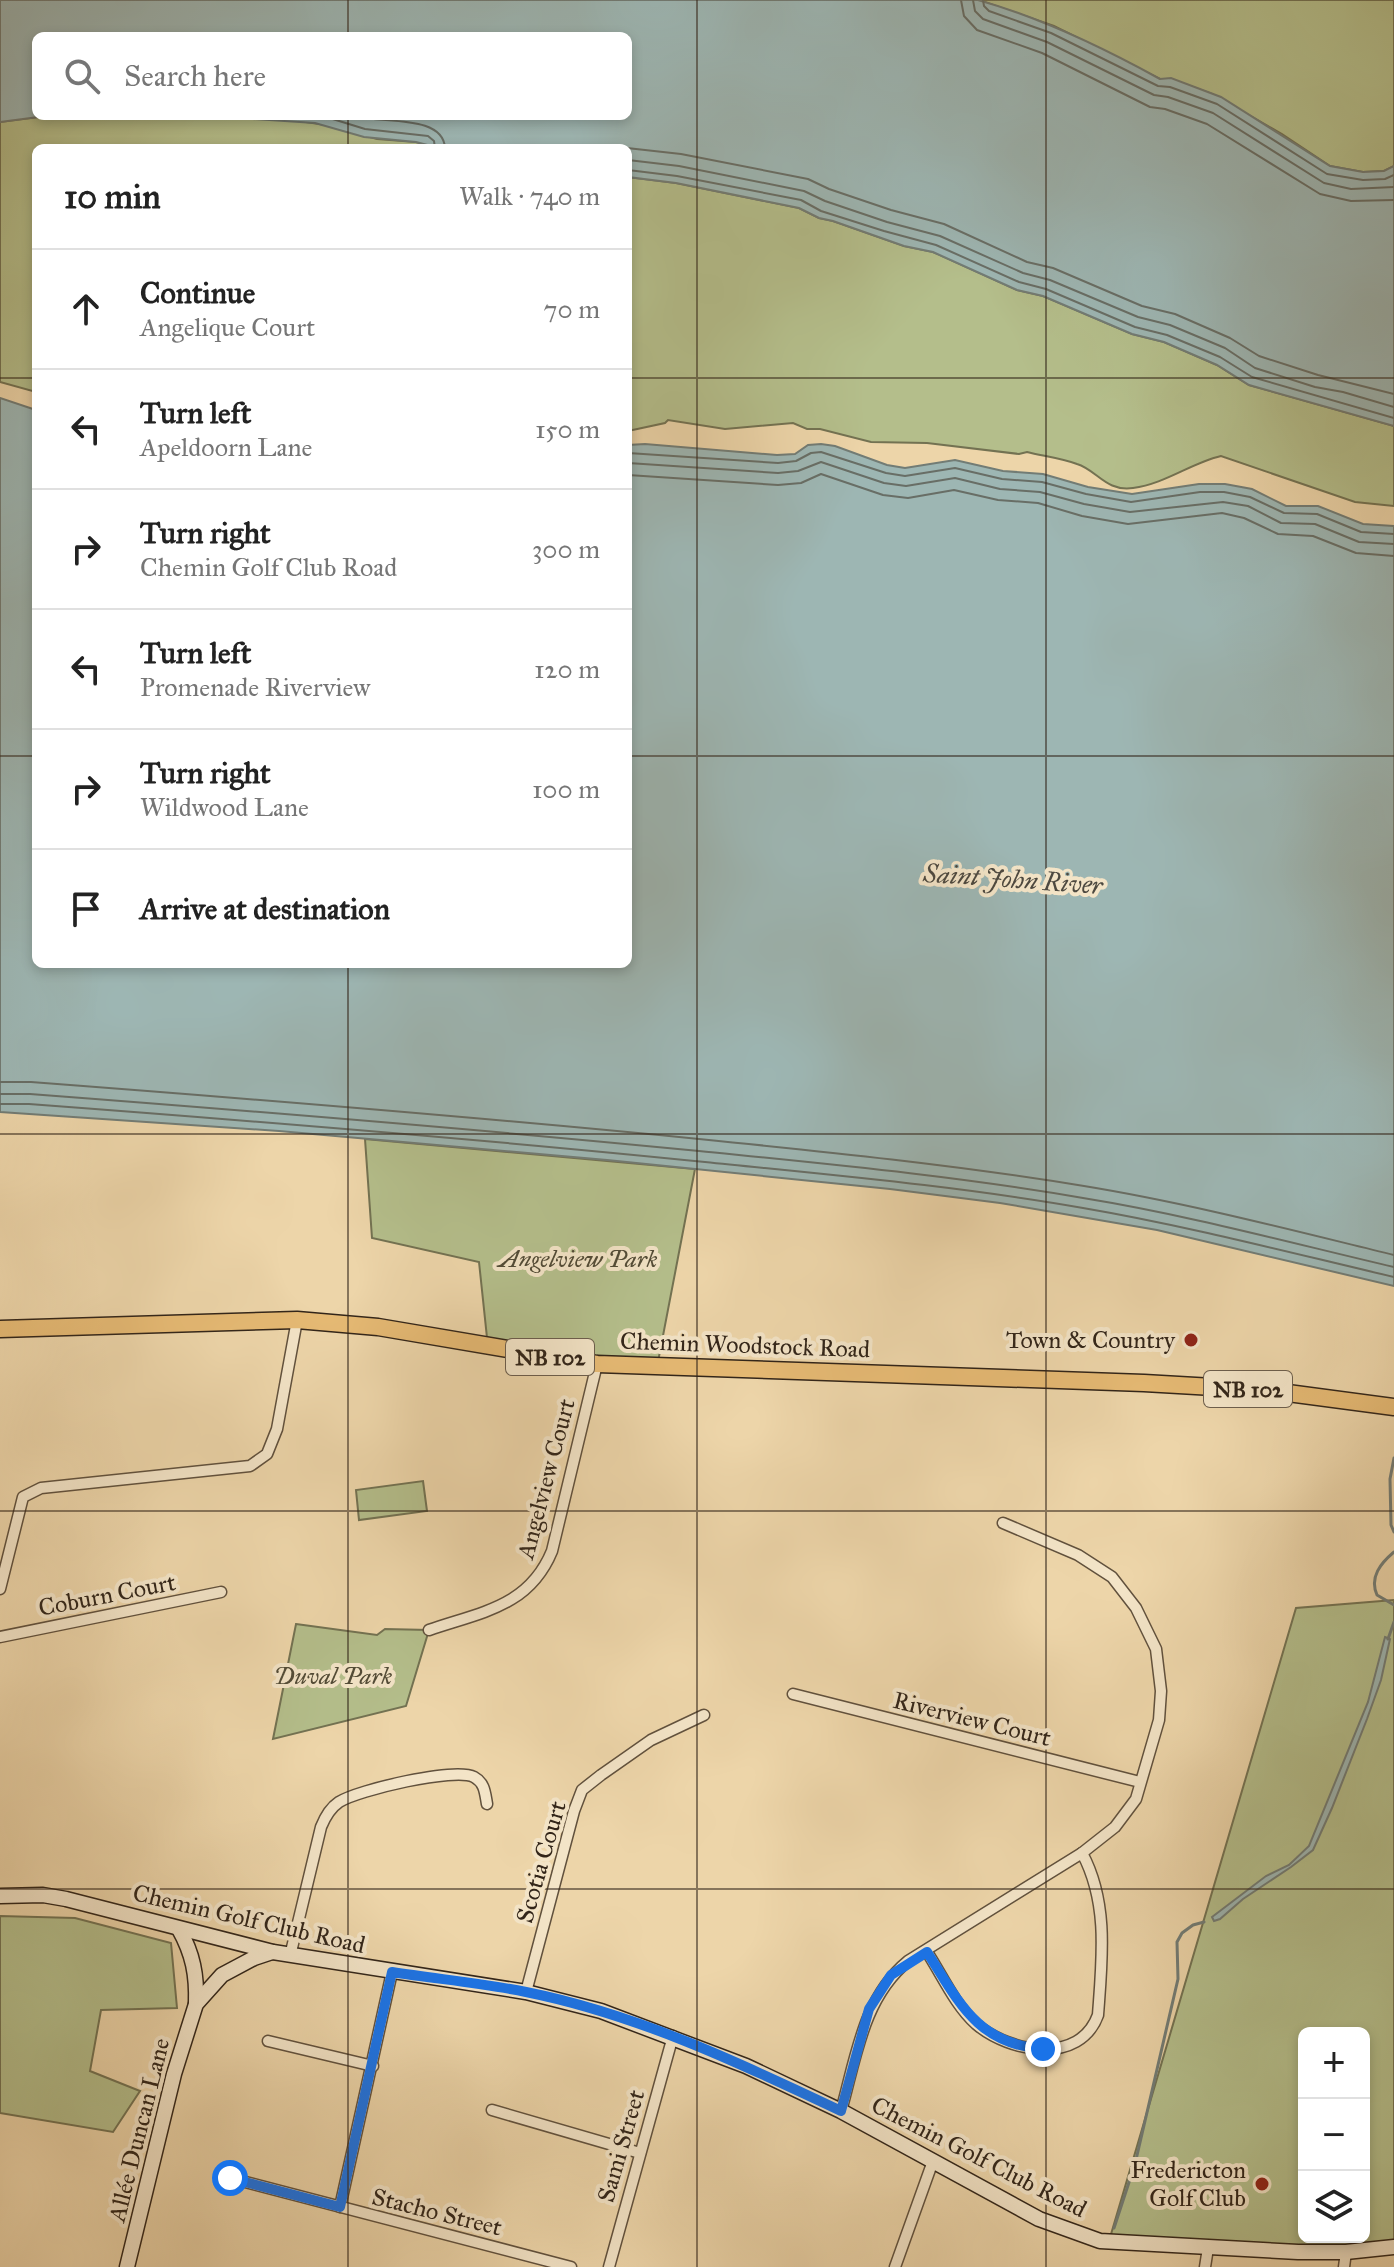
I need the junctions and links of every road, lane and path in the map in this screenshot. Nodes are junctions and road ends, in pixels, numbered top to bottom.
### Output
1 (297, 1320) junction
2 (0, 1329) edge
3 (597, 1364) junction
4 (1394, 1407) edge
5 (1003, 1523) dead end
6 (0, 1589) edge
7 (221, 1592) dead end
8 (429, 1630) dead end
9 (0, 1637) edge
10 (793, 1694) dead end
11 (704, 1715) dead end
12 (1140, 1782) junction
13 (487, 1804) dead end
14 (1082, 1853) junction
15 (0, 1896) edge
16 (179, 1929) junction
17 (273, 1952) junction
18 (927, 1952) junction
19 (290, 1956) junction
20 (392, 1972) junction
21 (526, 1992) junction
22 (196, 2004) junction
23 (673, 2036) junction
24 (268, 2041) dead end
25 (373, 2066) junction
26 (492, 2110) dead end
27 (841, 2111) junction
28 (640, 2153) junction
29 (933, 2161) junction
30 (230, 2178) dead end
31 (340, 2207) junction
32 (1394, 2247) edge
33 (1208, 2248) junction
34 (1345, 2259) edge
35 (127, 2267) edge
36 (571, 2267) edge
37 (609, 2267) edge
38 (895, 2267) edge
39 (1205, 2267) edge

1 - 2 main road, Chemin Woodstock Road / NB 102
1 - 3 main road, Chemin Woodstock Road / NB 102
1 - 6 street
3 - 4 main road, Chemin Woodstock Road / NB 102
3 - 8 street, Angelview Court
5 - 12 street
7 - 9 street, Coburn Court
10 - 12 street, Riverview Court
11 - 21 street, Scotia Court
12 - 14 street
13 - 19 street
14 - 18 street
14 - 18 street
15 - 16 street, Chemin Golf Club Road
16 - 17 street, Chemin Golf Club Road
16 - 22 street
17 - 19 street, Chemin Golf Club Road
17 - 22 street
18 - 27 street
19 - 20 street, Chemin Golf Club Road
20 - 21 street, Chemin Golf Club Road
20 - 25 street
21 - 23 street, Chemin Golf Club Road
22 - 35 street, Allée Duncan Lane
23 - 27 street, Chemin Golf Club Road
23 - 28 street, Sami Street
24 - 25 street
25 - 31 street
26 - 28 street
27 - 29 street, Chemin Golf Club Road
28 - 37 street, Sami Street
29 - 33 street, Chemin Golf Club Road
29 - 38 street
30 - 31 street, Stacho Street
31 - 36 street, Stacho Street
32 - 34 street, Chemin Golf Club Road
33 - 34 street, Chemin Golf Club Road
33 - 39 street

